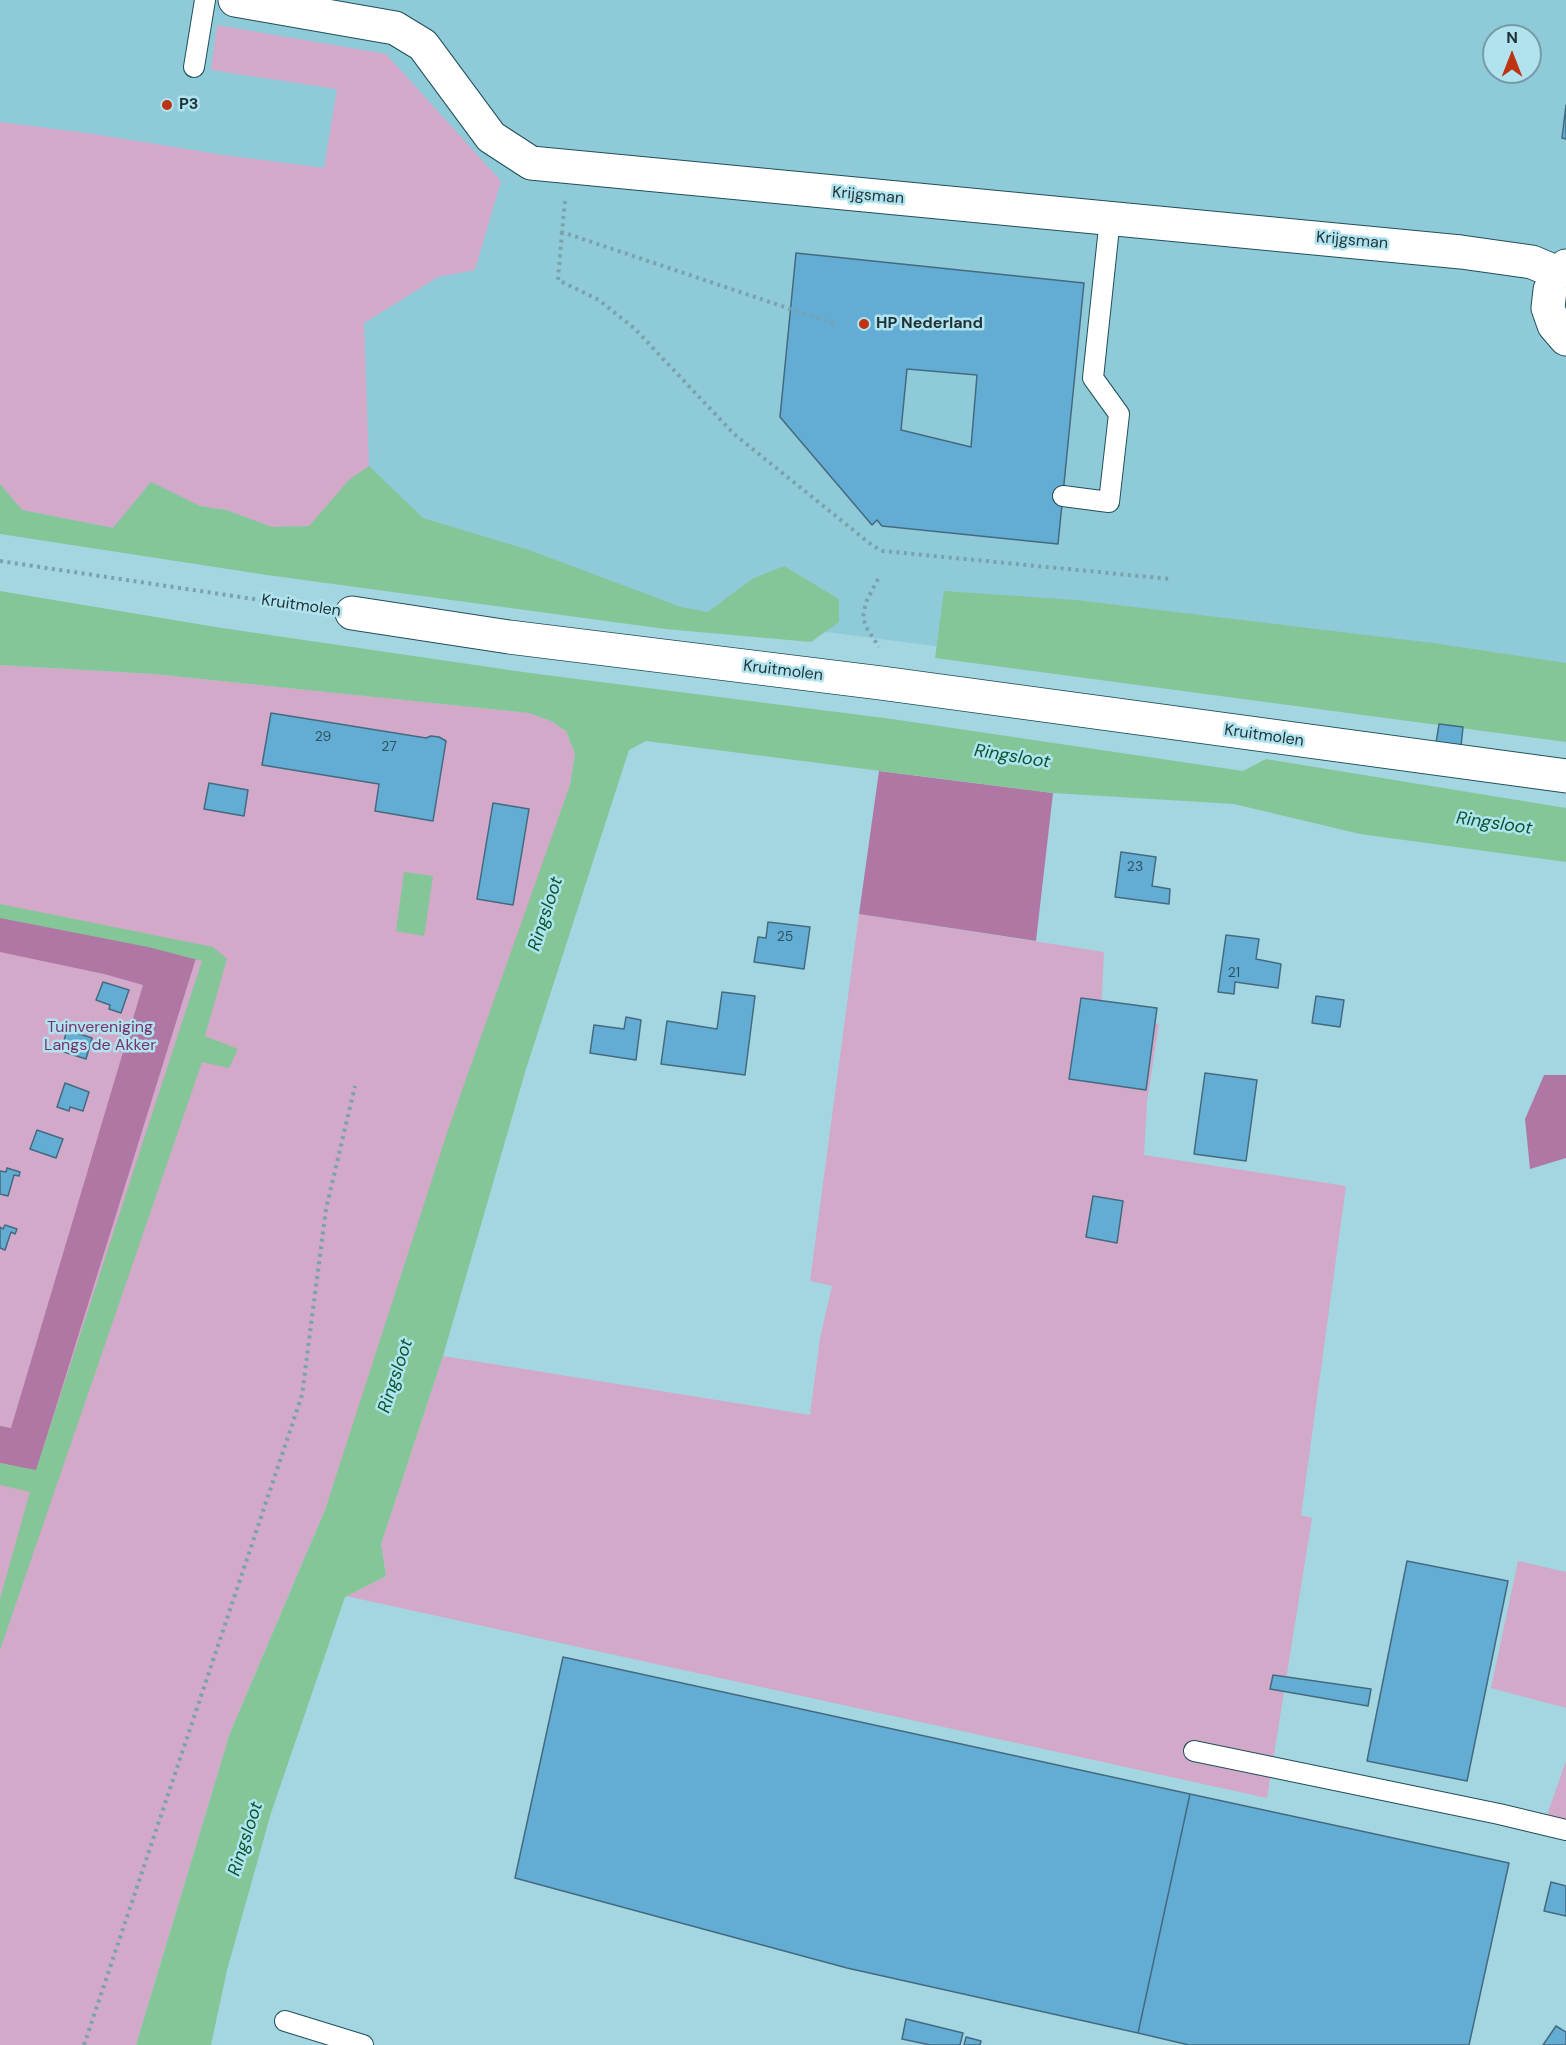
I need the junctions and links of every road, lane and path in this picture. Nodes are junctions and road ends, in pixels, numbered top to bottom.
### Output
1 (205, 0) edge
2 (243, 0) edge
3 (194, 68) dead end
4 (569, 168) junction
5 (1110, 218) junction
6 (562, 232) junction
7 (1562, 270) edge
8 (835, 324) dead end
9 (1566, 339) edge
10 (1063, 496) dead end
11 (0, 561) edge
12 (878, 579) dead end
13 (1170, 579) dead end
14 (352, 613) joint
15 (881, 683) junction
16 (1566, 776) edge
17 (355, 1086) dead end
18 (1194, 1751) dead end
19 (1566, 1830) edge
20 (285, 2021) dead end
21 (84, 2045) edge
22 (363, 2045) edge

1 - 3 lane
2 - 4 street, Krijgsman
4 - 5 street, Krijgsman
4 - 6 path
5 - 7 street, Krijgsman
5 - 10 lane
6 - 8 path
6 - 13 path
7 - 9 street, Krijgsman
11 - 14 path, Kruitmolen
12 - 15 path
14 - 15 street, Kruitmolen
15 - 16 street, Kruitmolen
17 - 21 path
18 - 19 lane
20 - 22 lane

